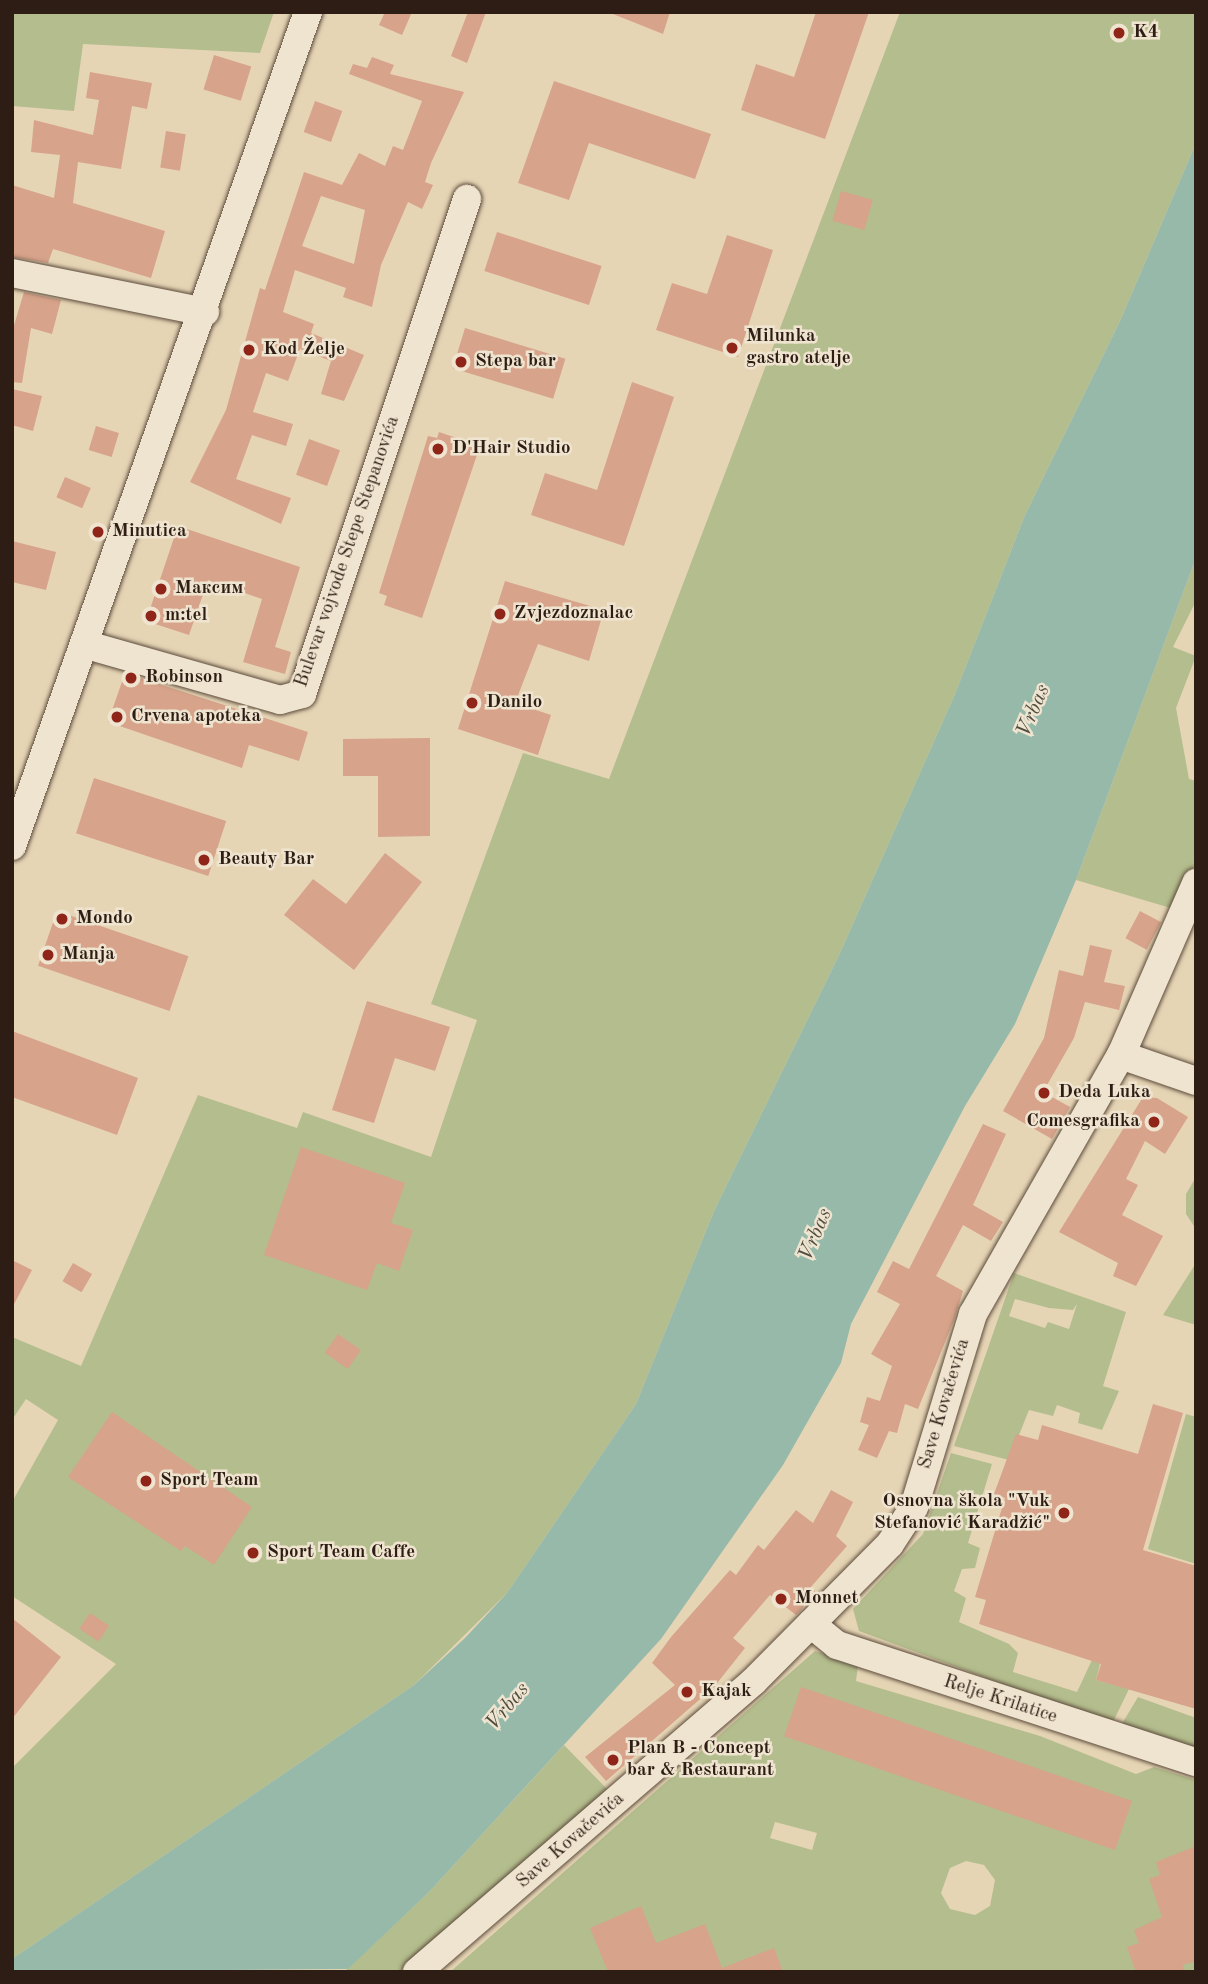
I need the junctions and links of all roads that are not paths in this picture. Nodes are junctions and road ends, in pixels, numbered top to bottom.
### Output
1 (308, 12) edge
2 (467, 199) dead end
3 (12, 273) edge
4 (205, 312) junction
5 (87, 645) junction
6 (12, 846) edge
7 (1196, 883) edge
8 (1121, 1055) junction
9 (1196, 1082) edge
10 (811, 1624) junction
11 (1196, 1762) edge
12 (417, 1972) edge

1 - 4 street
2 - 5 street, Bulevar vojvode Stepe Stepanovića
3 - 4 street
4 - 5 street
5 - 6 street
7 - 8 street, Save Kovačevića
8 - 9 street
8 - 10 street, Save Kovačevića
10 - 11 street, Relje Krilatice
10 - 12 street, Save Kovačevića

